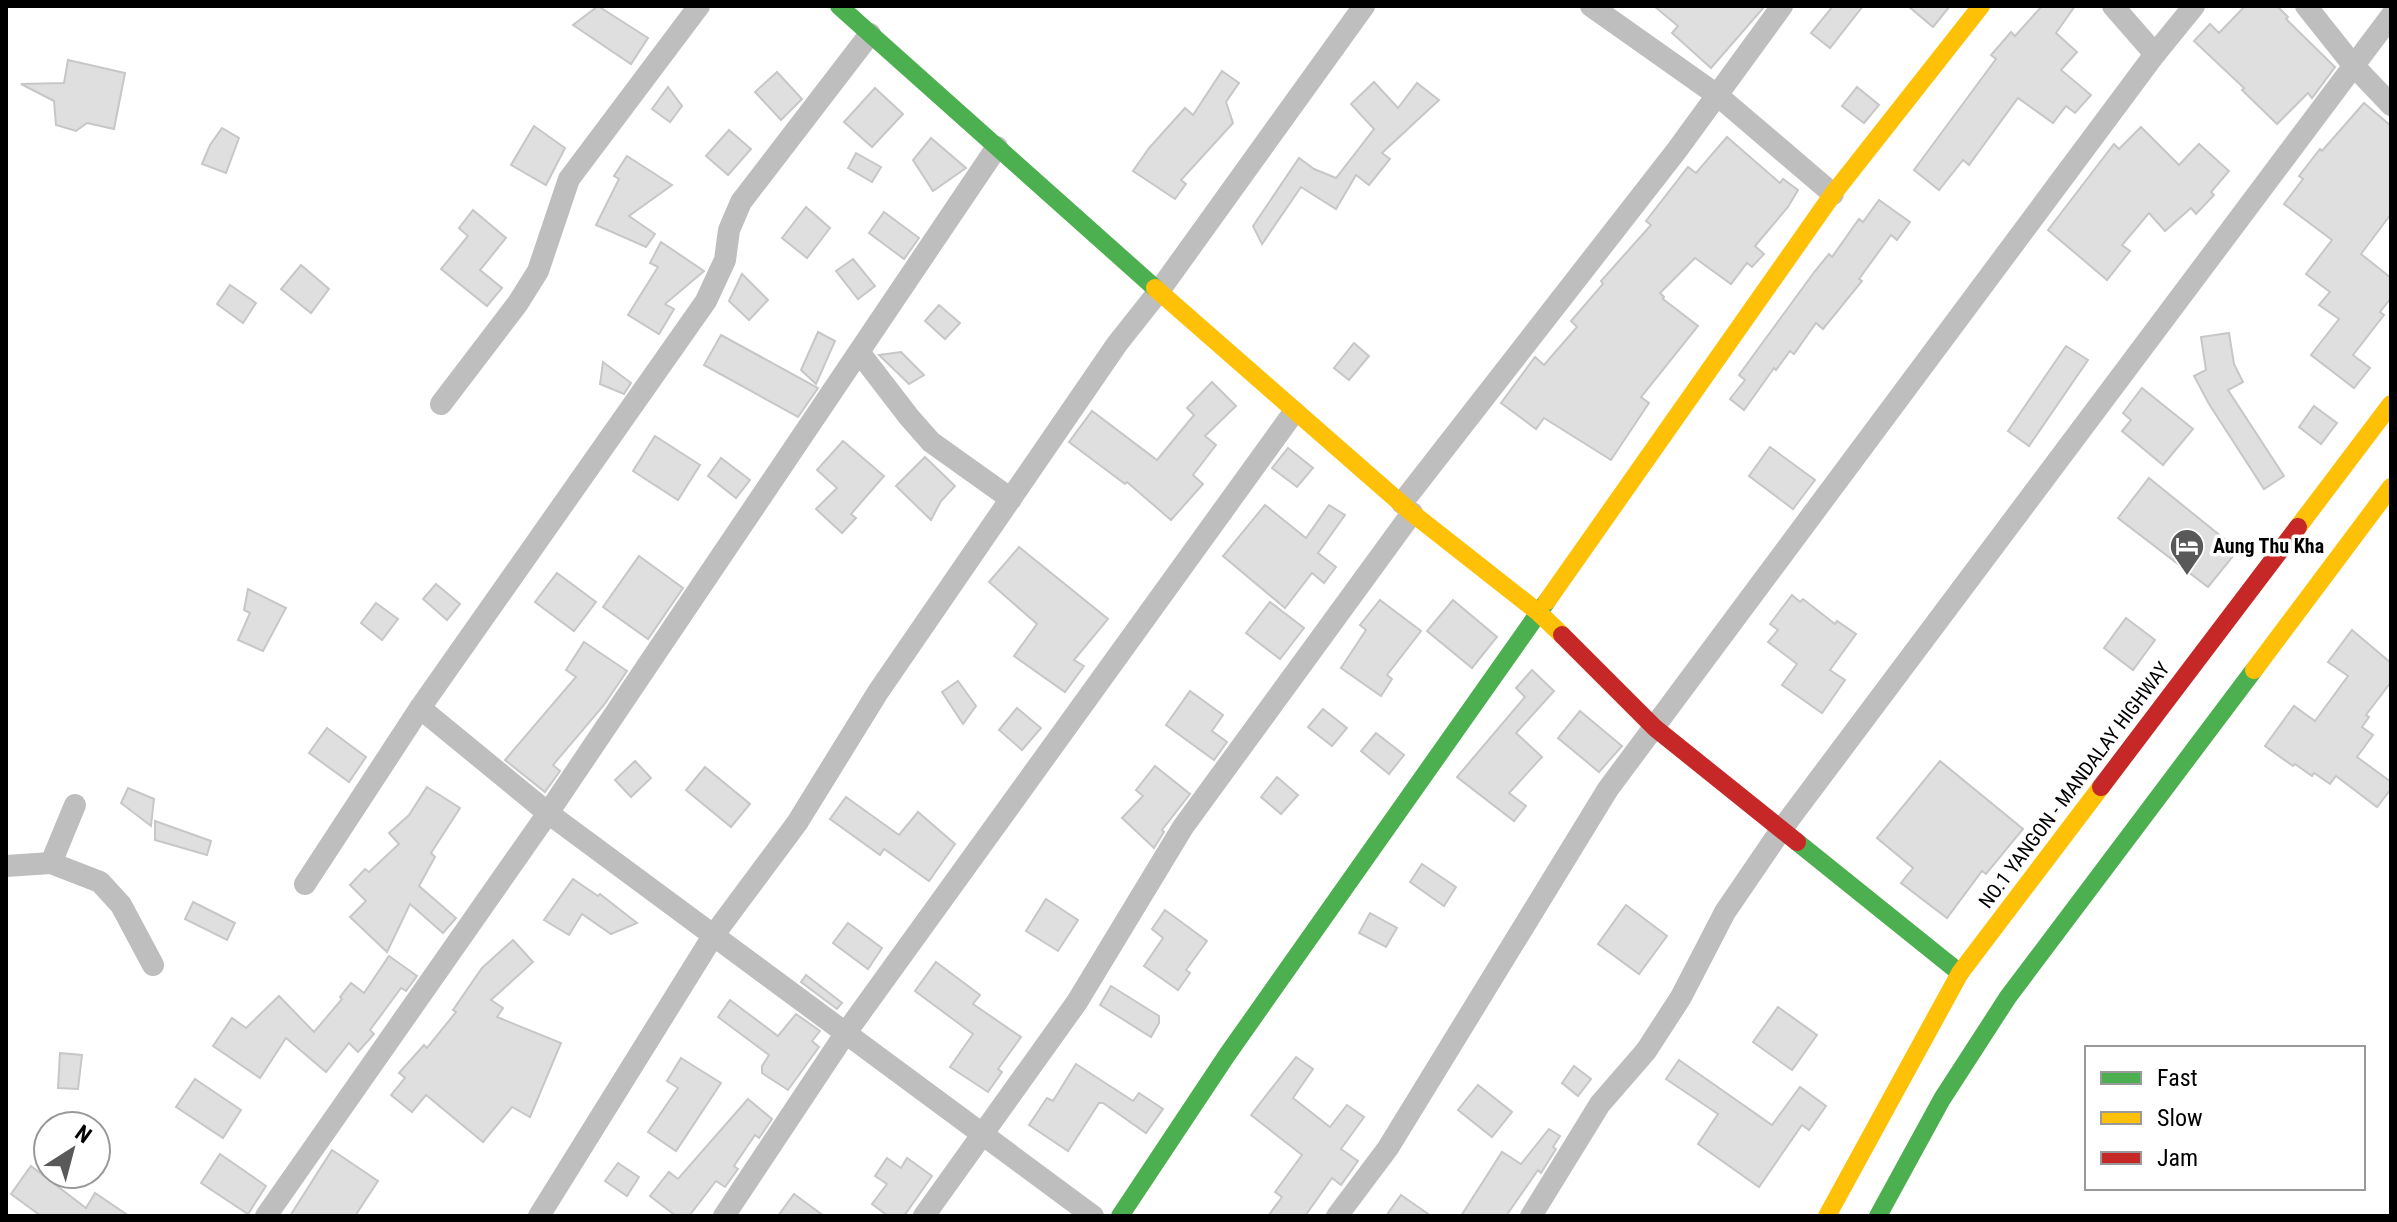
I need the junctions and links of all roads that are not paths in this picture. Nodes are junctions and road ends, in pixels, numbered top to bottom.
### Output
1 (699, 6) edge
2 (839, 6) edge
3 (1364, 6) edge
4 (1591, 6) edge
5 (1782, 6) edge
6 (1981, 6) edge
7 (2113, 6) edge
8 (2194, 6) edge
9 (2306, 6) edge
10 (2391, 16) edge
11 (870, 34) junction
12 (2155, 54) junction
13 (2353, 65) junction
14 (1717, 95) junction
15 (2391, 105) edge
16 (997, 147) junction
17 (1833, 194) junction
18 (1159, 291) junction
19 (859, 352) junction
20 (441, 404) dead end
21 (2391, 404) edge
22 (1294, 412) junction
23 (2391, 487) edge
24 (1011, 499) junction
25 (1407, 508) junction
26 (1538, 612) junction
27 (420, 708) junction
28 (1655, 728) junction
29 (75, 805) dead end
30 (548, 813) junction
31 (1781, 830) junction
32 (51, 863) junction
33 (6, 866) edge
34 (305, 884) dead end
35 (713, 936) junction
36 (153, 965) dead end
37 (1960, 973) junction
38 (845, 1034) junction
39 (983, 1134) junction
40 (266, 1216) edge
41 (539, 1216) edge
42 (724, 1216) edge
43 (924, 1216) edge
44 (1093, 1216) edge
45 (1120, 1216) edge
46 (1337, 1216) edge
47 (1531, 1216) edge
48 (1827, 1216) edge
49 (1878, 1216) edge

1 - 20 street
2 - 11 main road
3 - 18 street
4 - 14 street
5 - 14 street
6 - 17 main road
7 - 12 street
8 - 12 street
9 - 13 street
10 - 13 street
11 - 16 main road
11 - 27 street
12 - 28 street
13 - 15 street
13 - 31 street
14 - 17 street
14 - 25 street
16 - 18 main road
16 - 19 street
17 - 26 main road
18 - 22 main road
18 - 24 street
19 - 24 street
19 - 30 street
21 - 37 main road, NO.1 YANGON - MANDALAY HIGHWAY
22 - 25 main road
22 - 38 street
23 - 49 main road
24 - 35 street
25 - 26 main road
25 - 39 street
26 - 28 main road
26 - 45 main road
27 - 30 street
27 - 34 street
28 - 31 main road
28 - 46 street
29 - 32 street
30 - 35 street
30 - 40 street
31 - 37 main road
31 - 47 street
32 - 33 street
32 - 36 street
35 - 38 street
35 - 41 street
37 - 48 main road, NO.1 YANGON - MANDALAY HIGHWAY
38 - 39 street
38 - 42 street
39 - 43 street
39 - 44 street

